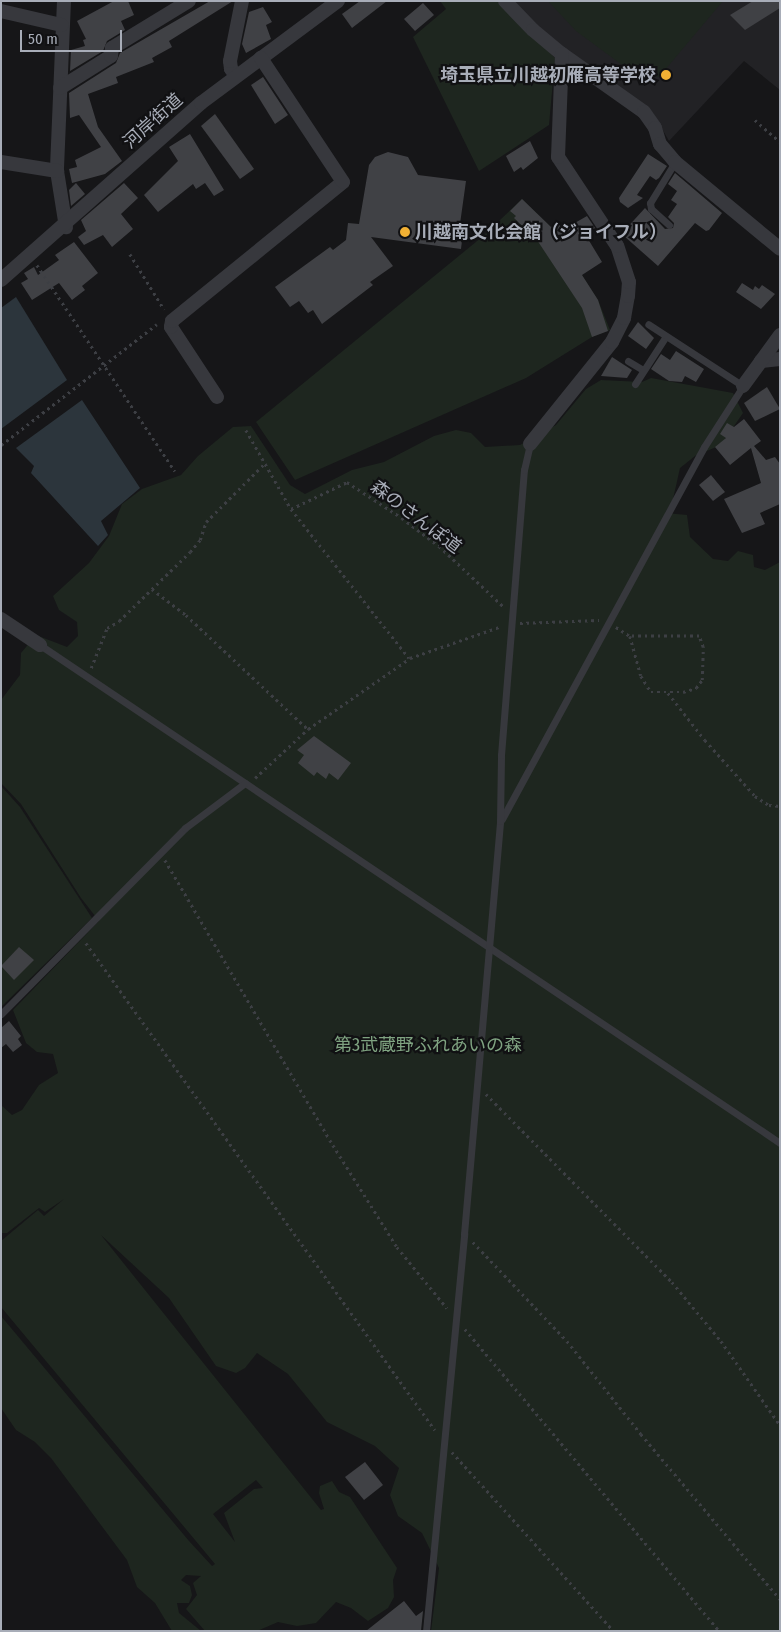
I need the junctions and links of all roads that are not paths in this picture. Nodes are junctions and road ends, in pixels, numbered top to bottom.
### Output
1 (64, 1) edge
2 (189, 1) edge
3 (242, 1) edge
4 (338, 1) edge
5 (505, 1) edge
6 (1, 11) edge
7 (61, 24) junction
8 (562, 54) junction
9 (261, 58) junction
10 (236, 75) junction
11 (60, 88) junction
12 (1, 162) edge
13 (675, 162) junction
14 (57, 171) junction
15 (669, 225) dead end
16 (66, 226) junction
17 (780, 249) edge
18 (1, 280) edge
19 (648, 324) dead end
20 (780, 335) edge
21 (666, 336) junction
22 (780, 359) edge
23 (628, 361) dead end
24 (761, 361) junction
25 (644, 370) junction
26 (634, 384) dead end
27 (743, 386) junction
28 (217, 397) dead end
29 (530, 444) joint
30 (1, 619) edge
31 (40, 645) joint
32 (247, 784) junction
33 (500, 821) junction
34 (489, 949) junction
35 (1, 1014) edge
36 (780, 1143) edge
37 (426, 1631) edge

1 - 7 street
2 - 11 street
3 - 10 street
4 - 9 street, 河岸街道
5 - 8 street
6 - 7 street
7 - 11 street
8 - 13 street
8 - 29 street
9 - 10 street, 河岸街道
9 - 28 street
10 - 16 street, 河岸街道
11 - 14 street
12 - 14 street
13 - 15 lane
13 - 17 street
14 - 16 street
16 - 18 street, 河岸街道
19 - 21 lane
20 - 24 street
21 - 25 lane
21 - 27 lane
22 - 24 street
23 - 25 lane
24 - 27 street
25 - 26 lane
27 - 33 lane
29 - 33 lane
30 - 31 street
31 - 32 lane
32 - 34 lane
32 - 35 lane
33 - 34 lane
34 - 36 lane
34 - 37 lane

